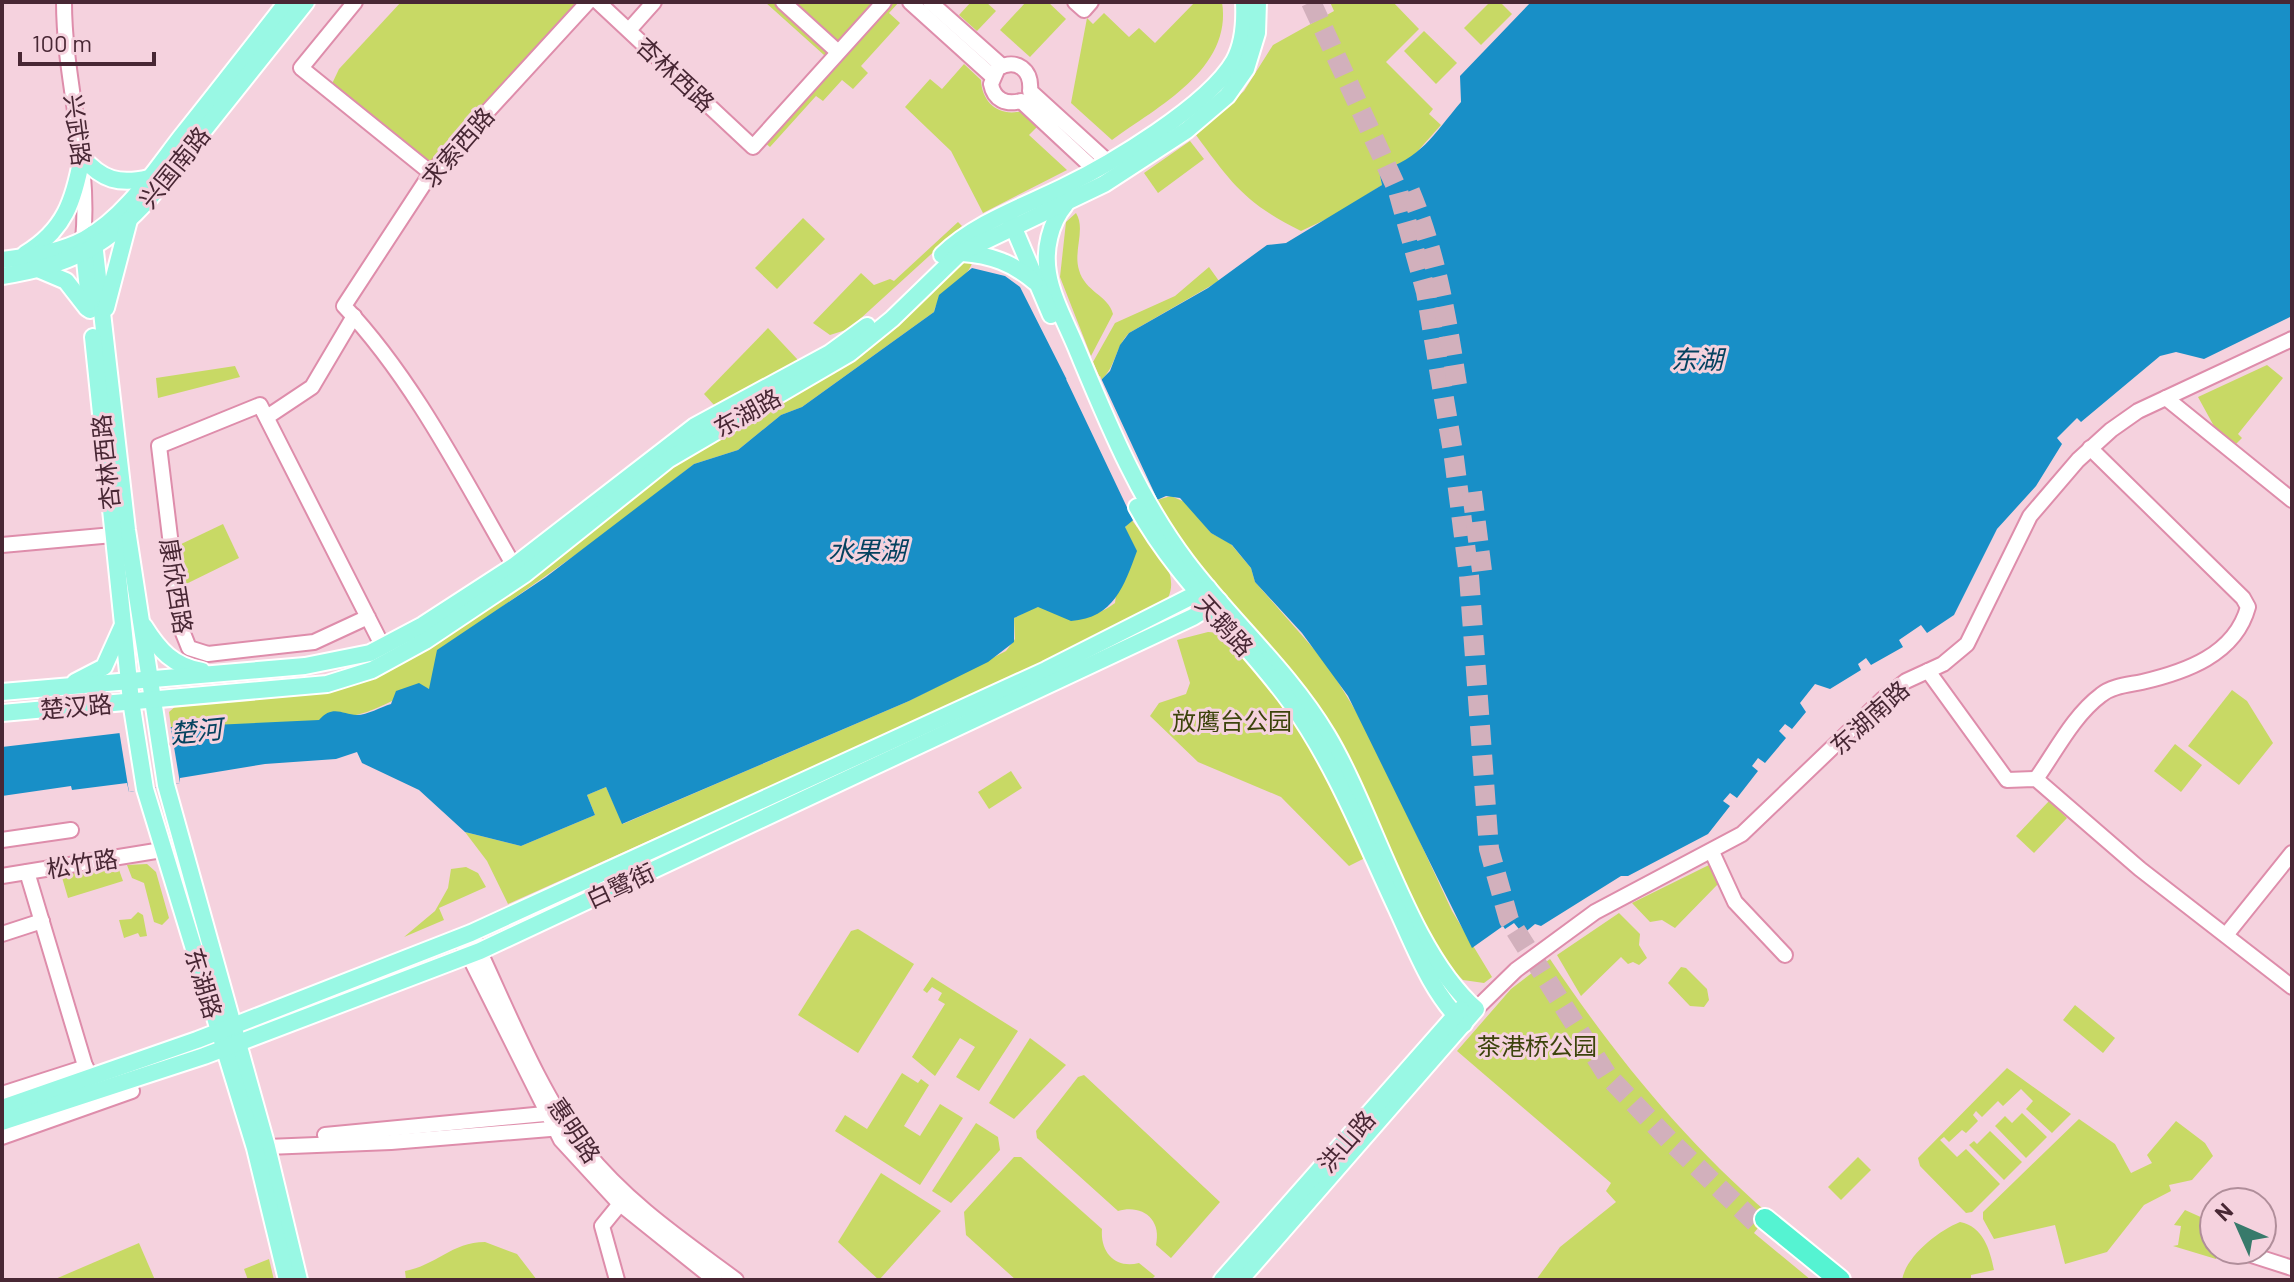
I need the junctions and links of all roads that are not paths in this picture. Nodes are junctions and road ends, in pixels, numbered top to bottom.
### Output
1 (64, 2) edge
2 (287, 2) edge
3 (306, 2) edge
4 (355, 2) edge
5 (588, 2) edge
6 (598, 2) edge
7 (654, 2) edge
8 (783, 2) edge
9 (884, 2) edge
10 (910, 2) edge
11 (930, 2) edge
12 (1244, 2) edge
13 (1258, 2) edge
14 (629, 30) junction
15 (838, 52) junction
16 (997, 71) junction
17 (82, 157) junction
18 (1102, 166) junction
19 (431, 173) junction
20 (149, 178) junction
21 (1065, 205) junction
22 (129, 220) junction
23 (1010, 220) junction
24 (89, 244) junction
25 (960, 253) junction
26 (11, 259) edge
27 (40, 270) junction
28 (2, 276) edge
29 (1038, 284) junction
30 (349, 311) junction
31 (91, 313) junction
32 (102, 330) junction
33 (2292, 339) edge
34 (1081, 372) junction
35 (2171, 395) junction
36 (264, 411) junction
37 (2090, 448) junction
38 (2292, 500) edge
39 (113, 535) junction
40 (2, 545) edge
41 (514, 566) junction
42 (1208, 598) junction
43 (368, 617) junction
44 (132, 621) junction
45 (383, 647) junction
46 (1928, 671) junction
47 (231, 673) junction
48 (64, 687) junction
49 (150, 690) junction
50 (2, 692) edge
51 (130, 692) junction
52 (2, 713) edge
53 (2036, 779) junction
54 (71, 830) dead end
55 (2, 840) edge
56 (162, 850) junction
57 (1712, 852) junction
58 (2292, 853) edge
59 (27, 872) junction
60 (2, 876) edge
61 (42, 921) junction
62 (2, 934) edge
63 (2226, 935) junction
64 (466, 936) junction
65 (474, 953) junction
66 (1785, 955) dead end
67 (2292, 987) edge
68 (1472, 1006) junction
69 (1459, 1020) junction
70 (226, 1029) junction
71 (231, 1046) junction
72 (88, 1073) junction
73 (128, 1081) junction
74 (2, 1094) edge
75 (2, 1108) edge
76 (553, 1113) junction
77 (2, 1122) edge
78 (560, 1128) junction
79 (2, 1137) edge
80 (266, 1143) junction
81 (623, 1200) junction
82 (287, 1280) edge
83 (299, 1280) edge
84 (617, 1280) edge
85 (715, 1280) edge
86 (736, 1280) edge
87 (1222, 1280) edge
88 (1240, 1280) edge
89 (1825, 1280) edge
90 (1840, 1280) edge

1 - 17 street, 兴武路
2 - 20 main road, 兴国南路
3 - 22 main road, 兴国南路
4 - 19 street
5 - 19 street, 求索西路
6 - 14 street, 杏林西路
7 - 14 street
8 - 15 street
9 - 15 street
10 - 16 street
11 - 16 street
12 - 18 main road, 东湖路
13 - 21 main road, 东湖路
14 - 15 street, 杏林西路
16 - 18 street
16 - 18 street
17 - 20 main road
17 - 24 street, 兴武路
17 - 26 main road
18 - 23 main road, 东湖路
19 - 30 street, 求索西路
20 - 24 main road, 兴国南路
21 - 23 main road, 东湖路
21 - 34 main road, 天鹅路
22 - 24 main road, 兴国南路
22 - 32 main road
23 - 25 main road, 东湖路
23 - 29 main road, 天鹅路
23 - 41 main road, 东湖路
24 - 26 main road, 兴国南路
24 - 27 main road, 兴国南路
24 - 31 main road, 杏林西路
24 - 32 main road, 杏林西路
25 - 29 main road
25 - 49 main road, 东湖路
27 - 28 main road, 兴国南路
27 - 31 main road
29 - 34 main road, 天鹅路
30 - 36 street, 求索西路
30 - 41 street
31 - 39 main road, 杏林西路
32 - 44 main road, 杏林西路
33 - 35 street, 东湖南路
34 - 42 main road, 天鹅路
35 - 37 street, 东湖南路
35 - 38 street
36 - 43 street
36 - 43 street, 康欣西路
37 - 46 street, 东湖南路
37 - 53 street
39 - 40 street
39 - 44 main road, 杏林西路
41 - 45 main road, 东湖路
42 - 64 main road, 白鹭街
42 - 65 main road, 白鹭街
42 - 68 main road, 天鹅路
42 - 69 main road, 天鹅路
43 - 45 street
44 - 47 main road
44 - 48 main road
44 - 49 main road, 杏林西路
44 - 51 main road, 杏林西路
45 - 47 main road, 东湖路
46 - 53 street
46 - 57 street, 东湖南路
47 - 49 main road, 东湖路
48 - 50 main road, 楚汉路
48 - 51 main road, 楚汉路
49 - 51 main road, 楚汉路
49 - 70 main road, 东湖路
51 - 52 main road, 楚汉路
51 - 56 main road, 东湖路
53 - 63 street
54 - 55 street
56 - 59 street, 松竹路
56 - 70 main road, 东湖路
57 - 66 street
57 - 68 street, 东湖南路
58 - 63 street
59 - 60 street, 松竹路
59 - 61 street
61 - 62 street
61 - 72 street
63 - 67 street
64 - 65 street, 惠明路
64 - 70 main road, 白鹭街
65 - 71 main road, 白鹭街
65 - 76 street, 惠明路
68 - 69 main road, 洪山路
69 - 87 main road, 洪山路
69 - 88 main road, 洪山路
70 - 71 main road, 东湖路
70 - 72 main road, 白鹭街
71 - 73 main road, 白鹭街
71 - 80 main road, 东湖路
71 - 82 main road, 东湖路
72 - 74 street
72 - 75 main road, 白鹭街
73 - 77 main road, 白鹭街
73 - 79 street
76 - 78 street, 惠明路
76 - 80 street
78 - 80 street
78 - 81 street, 惠明路
80 - 83 main road, 东湖路
81 - 84 street
81 - 85 street, 惠明路
81 - 86 street, 惠明路
89 - 90 highway

